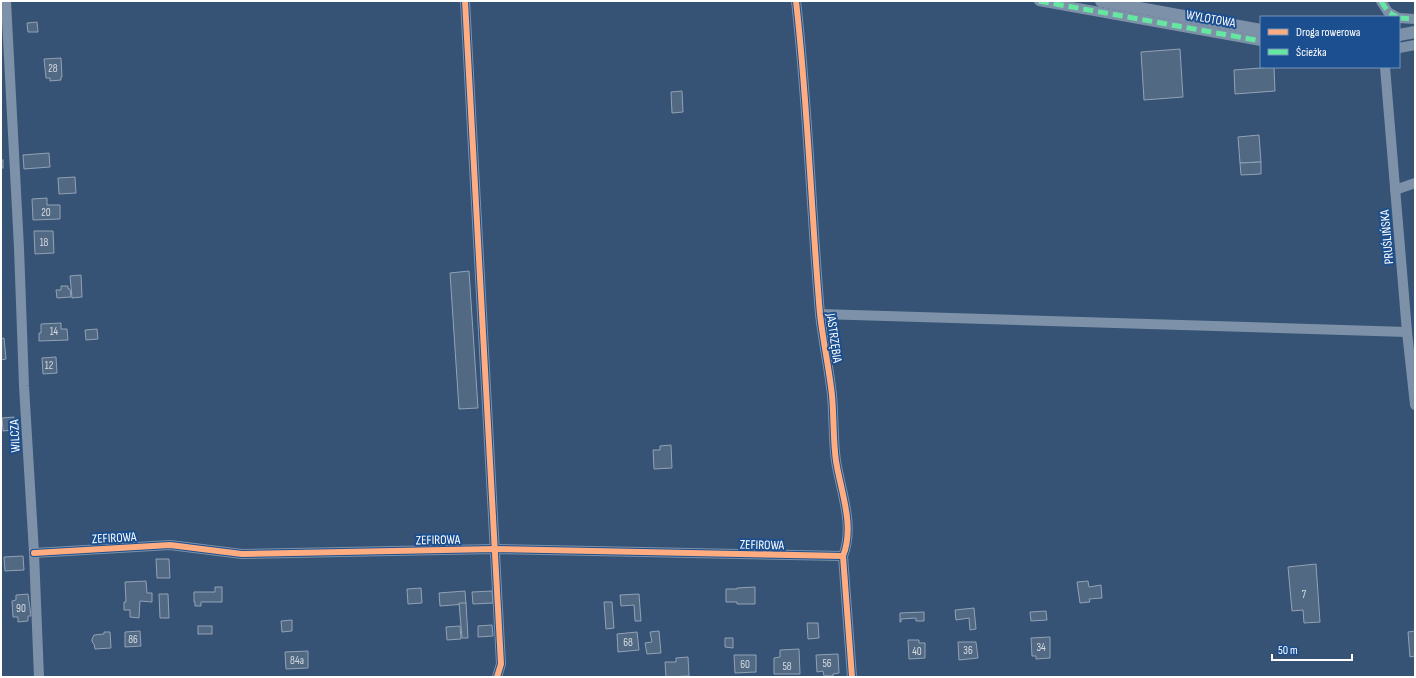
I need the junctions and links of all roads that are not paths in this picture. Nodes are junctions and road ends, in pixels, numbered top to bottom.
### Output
1 (6, 1) edge
2 (465, 1) edge
3 (796, 1) edge
4 (1039, 1) edge
5 (1101, 1) edge
6 (1381, 1) edge
7 (1395, 16) edge
8 (1400, 17) edge
9 (1415, 19) edge
10 (1260, 30) edge
11 (1415, 32) edge
12 (1400, 35) edge
13 (1260, 41) edge
14 (1415, 45) edge
15 (1400, 48) edge
16 (1384, 68) edge
17 (1415, 183) edge
18 (1395, 190) junction
19 (820, 314) junction
20 (1407, 332) junction
21 (1415, 405) edge
22 (494, 549) junction
23 (34, 553) junction
24 (843, 556) junction
25 (40, 677) edge
26 (498, 677) edge
27 (852, 677) edge

1 - 23 street, WILCZA
2 - 22 street
3 - 19 street, JASTRZĘBIA
4 - 13 street, WYLOTOWA
5 - 10 street, WYLOTOWA
6 - 7 street
8 - 9 street
11 - 12 street
14 - 15 street
16 - 18 street, PRUŚLIŃSKA
17 - 18 street
18 - 20 street, PRUŚLIŃSKA
19 - 20 street
19 - 24 street, JASTRZĘBIA
20 - 21 street, PRUŚLIŃSKA
22 - 23 street, ZEFIROWA
22 - 24 street, ZEFIROWA
22 - 26 street
23 - 25 street, WILCZA
24 - 27 street, JASTRZĘBIA

